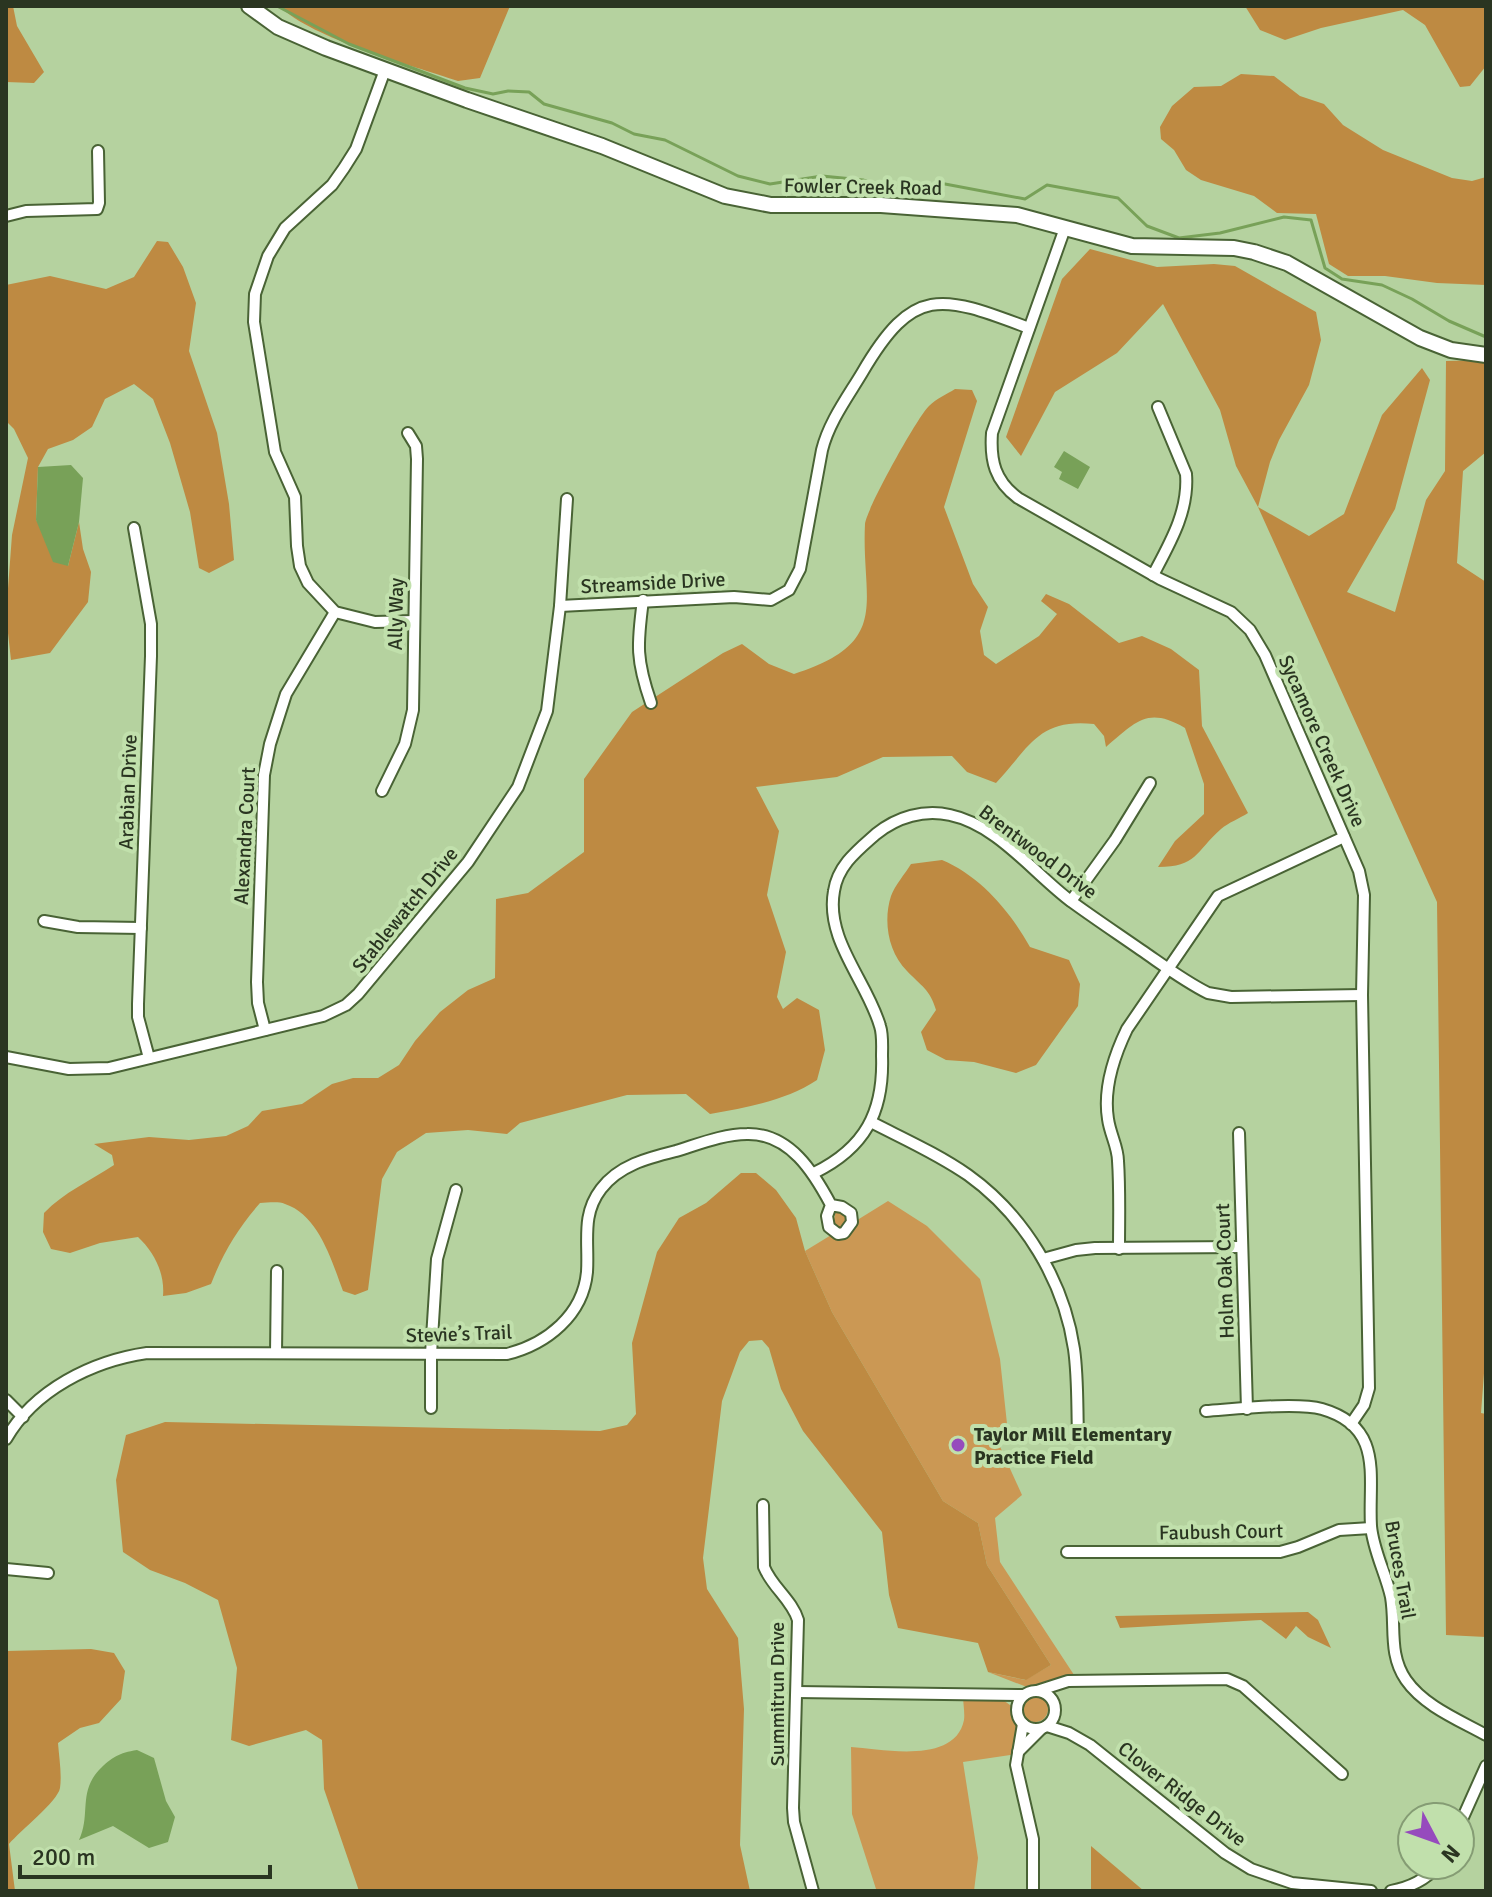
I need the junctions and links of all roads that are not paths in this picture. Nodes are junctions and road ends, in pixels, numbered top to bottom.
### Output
1 (249, 6) edge
2 (385, 70) junction
3 (98, 151) dead end
4 (6, 216) edge
5 (1065, 228) junction
6 (1029, 328) junction
7 (1486, 355) edge
8 (1158, 407) dead end
9 (408, 433) dead end
10 (567, 499) dead end
11 (134, 528) dead end
12 (1153, 575) junction
13 (643, 600) junction
14 (560, 606) junction
15 (335, 612) junction
16 (414, 621) junction
17 (651, 703) dead end
18 (1150, 783) dead end
19 (382, 791) dead end
20 (1344, 837) junction
21 (1071, 901) junction
22 (44, 921) dead end
23 (141, 928) junction
24 (1169, 969) junction
25 (1362, 995) junction
26 (265, 1030) junction
27 (6, 1057) edge
28 (149, 1058) junction
29 (871, 1122) junction
30 (1239, 1133) dead end
31 (814, 1173) junction
32 (456, 1190) dead end
33 (831, 1205) dead end
34 (1242, 1247) junction
35 (1119, 1249) junction
36 (1043, 1259) junction
37 (277, 1271) dead end
38 (276, 1353) junction
39 (431, 1354) junction
40 (6, 1400) edge
41 (431, 1408) dead end
42 (1247, 1409) junction
43 (1206, 1411) dead end
44 (23, 1417) junction
45 (1351, 1424) junction
46 (1078, 1435) dead end
47 (6, 1439) edge
48 (763, 1505) dead end
49 (1371, 1528) junction
50 (1067, 1552) dead end
51 (6, 1569) edge
52 (48, 1573) dead end
53 (1068, 1681) junction
54 (1037, 1691) junction
55 (797, 1692) junction
56 (996, 1695) junction
57 (1024, 1695) junction
58 (1054, 1705) junction
59 (1017, 1710) junction
60 (1023, 1724) junction
61 (1044, 1727) junction
62 (1069, 1733) junction
63 (1486, 1735) edge
64 (1017, 1754) junction
65 (1486, 1766) edge
66 (1342, 1774) dead end
67 (1470, 1801) edge
68 (1420, 1881) edge
69 (813, 1891) edge
70 (1033, 1891) edge
71 (1371, 1891) edge
72 (1391, 1891) edge

1 - 2 main road, Fowler Creek Road
2 - 5 main road, Fowler Creek Road
2 - 15 street
3 - 4 street
5 - 6 street, Sycamore Creek Drive
5 - 7 main road, Fowler Creek Road
6 - 12 street, Sycamore Creek Drive
6 - 13 street, Streamside Drive
8 - 12 street
9 - 16 street, Ally Way
10 - 14 street, Stablewatch Drive
11 - 23 street, Arabian Drive
12 - 20 street, Sycamore Creek Drive
13 - 14 street, Streamside Drive
13 - 17 street
14 - 26 street, Stablewatch Drive
15 - 16 street
15 - 26 street, Alexandra Court
16 - 19 street, Ally Way
18 - 21 street
20 - 24 street
20 - 25 street, Sycamore Creek Drive
21 - 24 street, Brentwood Drive
21 - 29 street, Brentwood Drive
22 - 23 street
23 - 28 street, Arabian Drive
24 - 25 street, Brentwood Drive
24 - 35 street
25 - 45 street, Sycamore Creek Drive
26 - 28 street, Stablewatch Drive
27 - 28 street, Stablewatch Drive
29 - 31 street, Brentwood Drive
29 - 36 street
30 - 34 street, Holm Oak Court
31 - 33 street, Stevie’s Trail
31 - 39 street, Stevie’s Trail
32 - 39 street
34 - 35 street
34 - 42 street, Holm Oak Court
35 - 36 street
36 - 46 street
37 - 38 street
38 - 39 street, Stevie’s Trail
38 - 44 street, Stevie’s Trail
39 - 41 street
40 - 44 street
42 - 43 street
42 - 45 street
44 - 47 street, Stevie’s Trail
45 - 49 street, Bruces Trail
48 - 55 street, Summitrun Drive
49 - 50 street, Faubush Court
49 - 63 street, Bruces Trail
51 - 52 street
53 - 54 street
53 - 58 street
53 - 66 street
54 - 57 street
54 - 58 street, Clover Ridge Drive
55 - 56 street
55 - 69 street, Summitrun Drive
56 - 57 street
56 - 59 street
57 - 59 street
58 - 61 street
58 - 62 street, Clover Ridge Drive
59 - 60 street
60 - 61 street, Clover Ridge Drive
60 - 64 street
61 - 62 street, Clover Ridge Drive
61 - 64 street
62 - 71 street, Clover Ridge Drive
64 - 70 street
65 - 67 street
68 - 72 street

